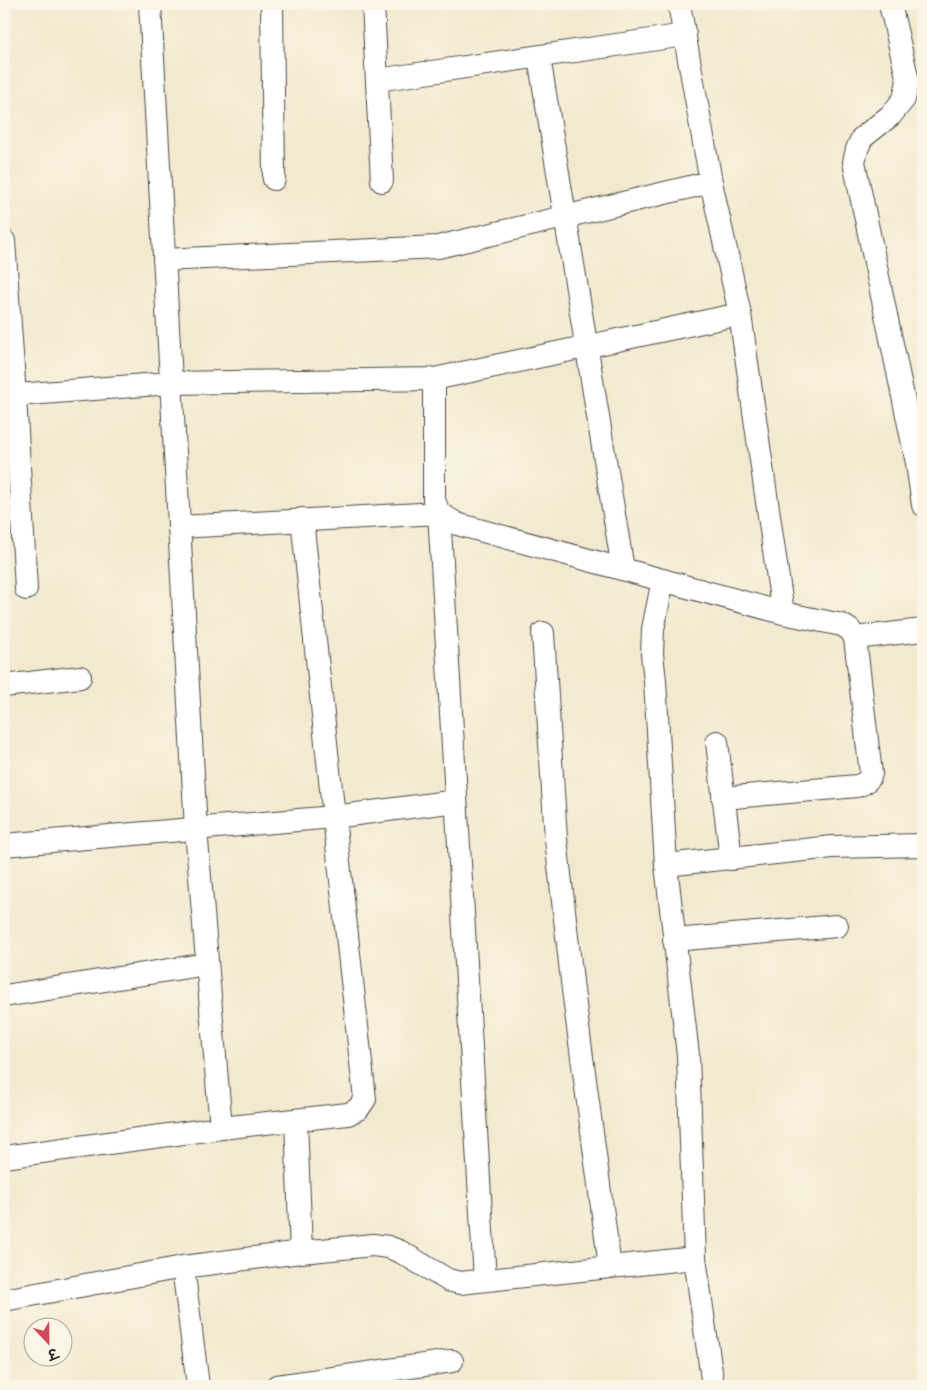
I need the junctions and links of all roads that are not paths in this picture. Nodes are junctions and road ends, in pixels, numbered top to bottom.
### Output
1 (150, 4) edge
2 (272, 4) edge
3 (373, 4) edge
4 (679, 4) edge
5 (890, 4) edge
6 (685, 34) junction
7 (539, 57) junction
8 (377, 80) junction
9 (274, 179) dead end
10 (382, 181) dead end
11 (711, 182) junction
12 (566, 216) junction
13 (4, 241) edge
14 (164, 260) junction
15 (740, 314) junction
16 (588, 346) junction
17 (434, 379) junction
18 (171, 383) junction
19 (9, 396) edge
20 (923, 505) edge
21 (439, 513) junction
22 (302, 519) junction
23 (179, 526) junction
24 (624, 569) junction
25 (663, 580) junction
26 (26, 589) dead end
27 (783, 613) junction
28 (923, 630) edge
29 (543, 633) dead end
30 (855, 638) junction
31 (80, 677) dead end
32 (4, 686) edge
33 (717, 742) dead end
34 (724, 798) junction
35 (456, 800) junction
36 (334, 817) junction
37 (196, 829) junction
38 (4, 845) edge
39 (923, 846) edge
40 (731, 859) junction
41 (666, 866) junction
42 (837, 926) dead end
43 (674, 940) junction
44 (208, 964) junction
45 (4, 996) edge
46 (296, 1120) junction
47 (221, 1128) junction
48 (4, 1157) edge
49 (300, 1252) junction
50 (695, 1258) junction
51 (183, 1267) junction
52 (610, 1268) junction
53 (485, 1280) junction
54 (4, 1300) edge
55 (452, 1360) dead end
56 (198, 1386) edge
57 (277, 1386) edge
58 (713, 1386) edge

1 - 14 street
2 - 9 street
3 - 8 street
4 - 6 street
5 - 20 street
6 - 7 street
6 - 11 street
7 - 8 street
7 - 12 street
8 - 10 street
11 - 12 street
11 - 15 street
12 - 14 street
12 - 16 street
13 - 19 street
14 - 18 street
15 - 16 street
15 - 27 street
16 - 17 street
16 - 24 street
17 - 18 street
17 - 21 street
18 - 19 street
18 - 23 street
19 - 26 street
21 - 22 street
21 - 24 street
21 - 35 street
22 - 23 street
22 - 36 street
23 - 37 street
24 - 25 street
25 - 27 street
25 - 41 street
27 - 30 street
28 - 30 street
29 - 52 street
30 - 34 street
31 - 32 street
33 - 34 street
34 - 40 street
35 - 36 street
35 - 53 street
36 - 37 street
36 - 46 street
37 - 38 street
37 - 44 street
39 - 40 street
40 - 41 street
41 - 43 street
42 - 43 street
43 - 50 street
44 - 45 street
44 - 47 street
46 - 47 street
46 - 49 street
47 - 48 street
49 - 51 street
49 - 53 street
50 - 52 street
50 - 58 street
51 - 54 street
51 - 56 street
52 - 53 street
55 - 57 street

